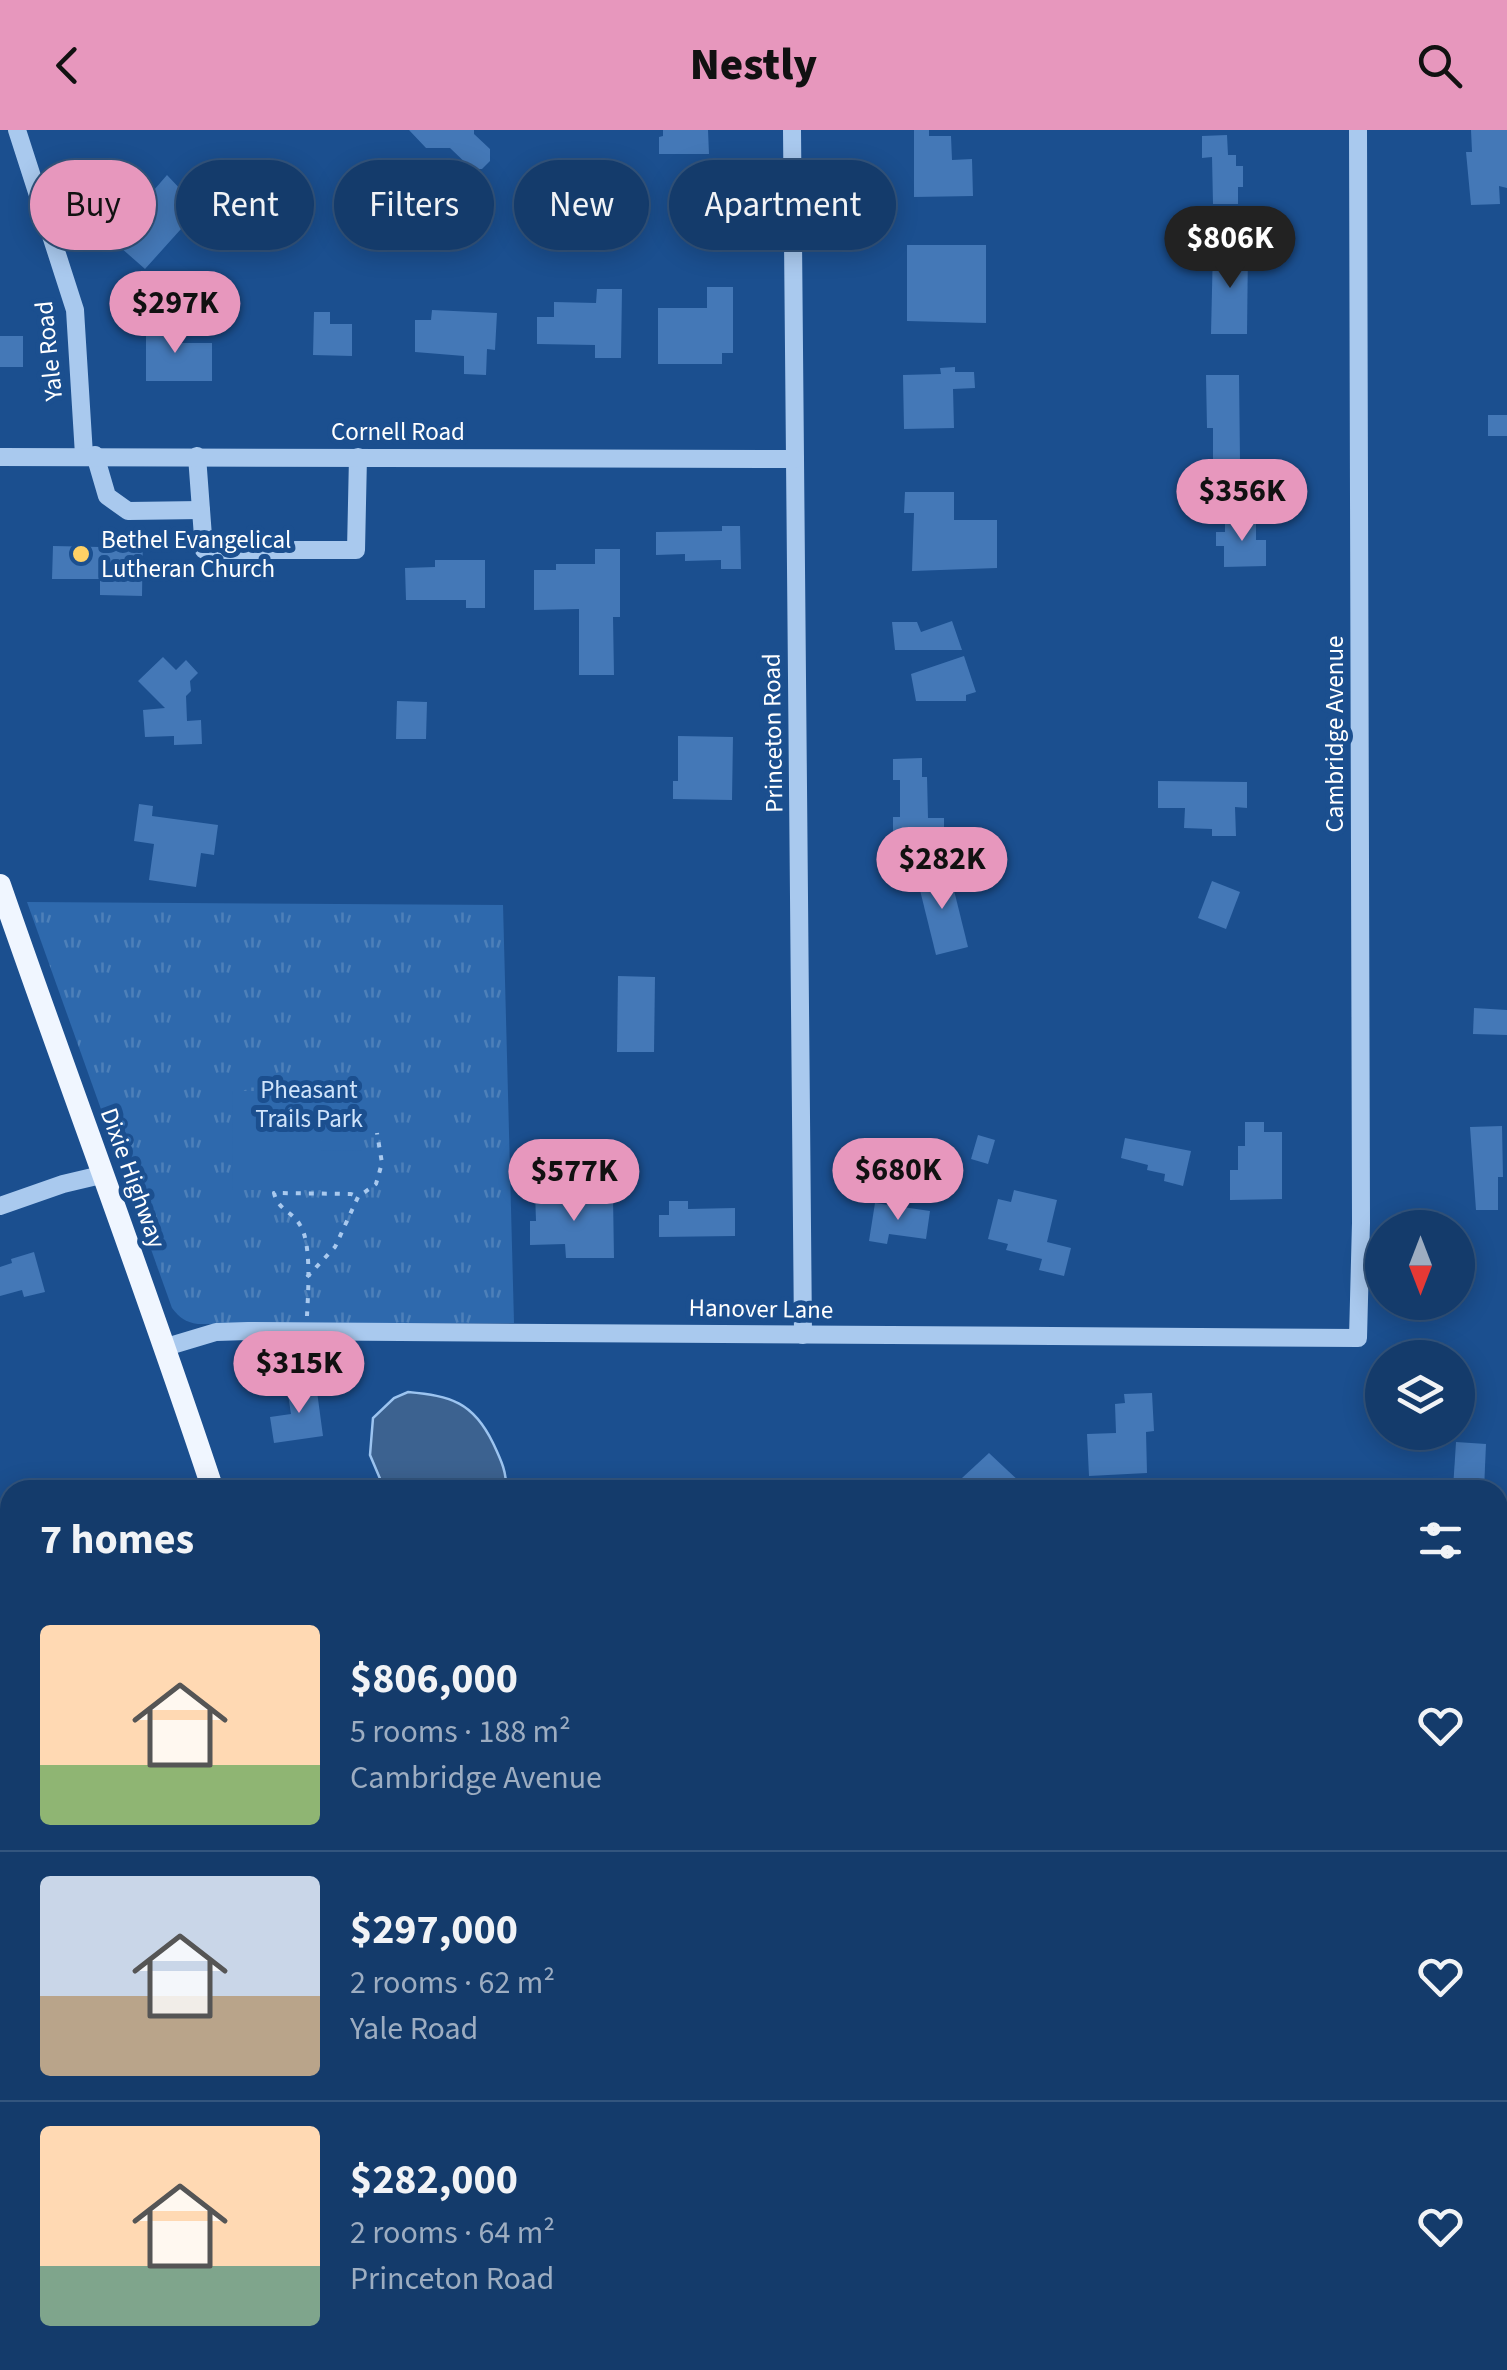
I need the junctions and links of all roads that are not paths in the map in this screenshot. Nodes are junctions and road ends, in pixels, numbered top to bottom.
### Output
1 (16, 130) edge
2 (792, 130) edge
3 (1358, 130) edge
4 (90, 455) junction
5 (198, 456) junction
6 (358, 456) junction
7 (0, 457) edge
8 (795, 459) junction
9 (201, 510) junction
10 (0, 884) edge
11 (101, 1175) junction
12 (0, 1206) edge
13 (803, 1335) junction
14 (1358, 1338) joint
15 (166, 1347) junction
16 (210, 1480) edge

1 - 4 street, Yale Road
2 - 8 street, Princeton Road
3 - 14 street, Cambridge Avenue
4 - 5 street, Cornell Road
4 - 7 street, Cornell Road
4 - 9 street, Yale Road
5 - 6 street, Cornell Road
5 - 9 street
6 - 8 street, Cornell Road
6 - 9 street
8 - 13 street, Princeton Road
10 - 11 main road, Dixie Highway
11 - 12 street
11 - 15 main road, Dixie Highway
13 - 14 street, Hanover Lane
13 - 15 street, Hanover Lane
15 - 16 main road, Dixie Highway

